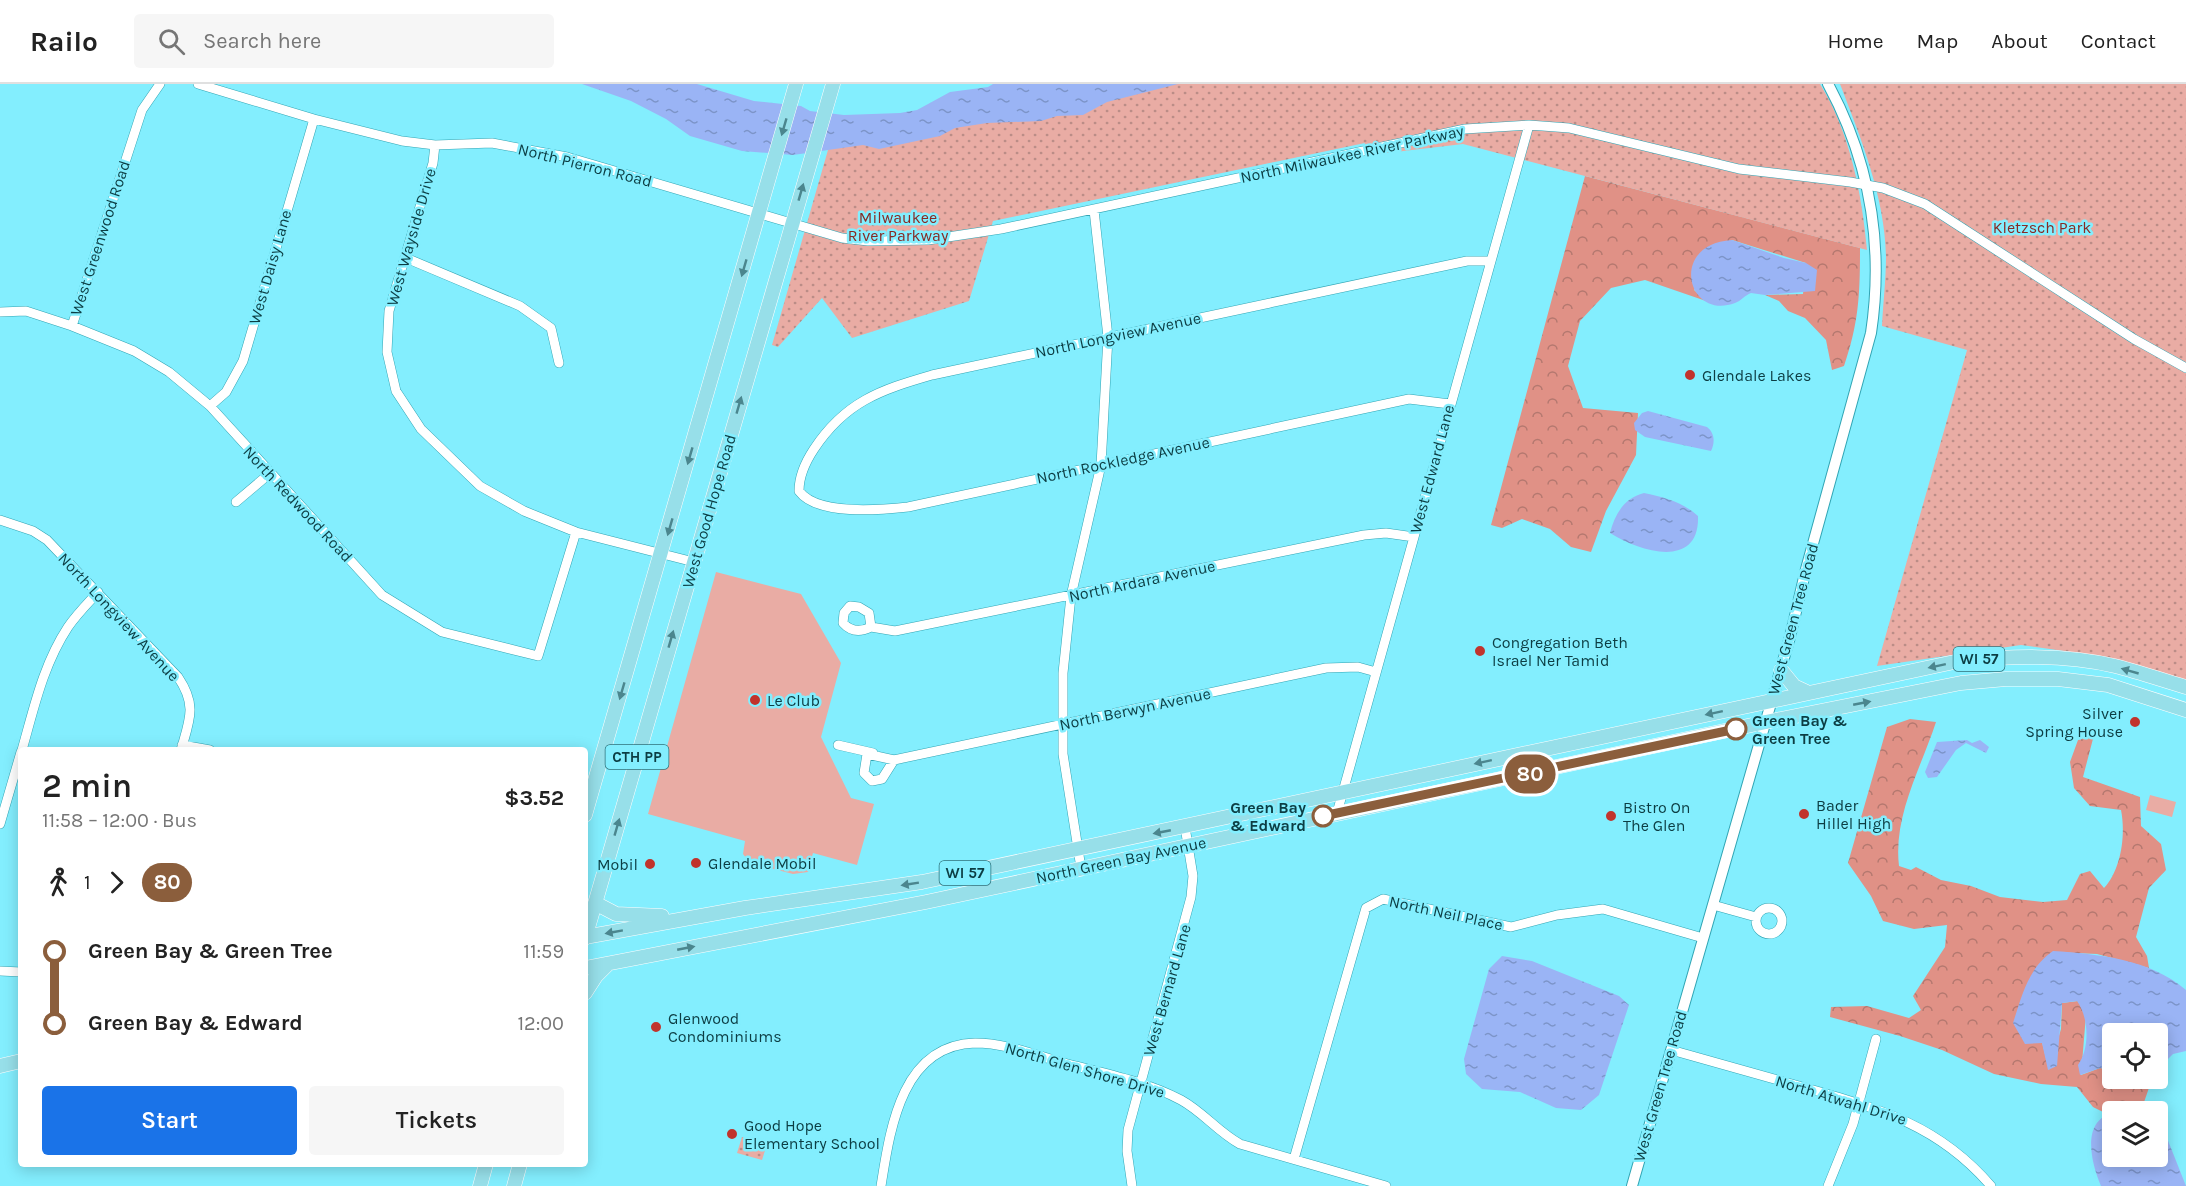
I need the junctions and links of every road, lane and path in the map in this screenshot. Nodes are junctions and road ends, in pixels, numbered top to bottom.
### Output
1 (160, 84) edge
2 (198, 84) edge
3 (1828, 84) edge
4 (794, 89) edge
5 (831, 91) edge
6 (314, 119) junction
7 (1529, 125) junction
8 (435, 145) junction
9 (1866, 184) junction
10 (1094, 210) junction
11 (760, 212) junction
12 (792, 224) junction
13 (406, 258) junction
14 (1490, 261) junction
15 (0, 312) edge
16 (72, 326) junction
17 (1108, 337) junction
18 (559, 363) dead end
19 (2186, 368) edge
20 (1450, 404) junction
21 (210, 406) junction
22 (1101, 465) junction
23 (268, 474) junction
24 (799, 491) joint
25 (236, 502) dead end
26 (0, 520) edge
27 (576, 532) junction
28 (1414, 537) junction
29 (662, 554) junction
30 (694, 562) junction
31 (98, 592) junction
32 (1071, 596) junction
33 (871, 627) dead end
34 (1781, 670) junction
35 (1376, 672) junction
36 (2186, 687) edge
37 (1809, 693) junction
38 (1772, 701) junction
39 (2186, 710) edge
40 (1766, 722) junction
41 (1062, 725) junction
42 (838, 745) dead end
43 (22, 747) edge
44 (181, 747) edge
45 (873, 753) junction
46 (894, 760) junction
47 (18, 761) edge
48 (1342, 792) junction
49 (588, 805) edge
50 (1337, 813) junction
51 (0, 824) edge
52 (1185, 827) junction
53 (1188, 845) junction
54 (1077, 849) junction
55 (1081, 868) junction
56 (595, 903) junction
57 (1713, 905) junction
58 (718, 913) junction
59 (1756, 917) dead end
60 (588, 927) edge
61 (588, 936) edge
62 (1702, 938) junction
63 (608, 963) junction
64 (588, 967) edge
65 (0, 971) edge
66 (18, 972) edge
67 (588, 988) edge
68 (1876, 1039) dead end
69 (1671, 1050) junction
70 (18, 1062) edge
71 (0, 1066) edge
72 (1141, 1084) junction
73 (1859, 1103) junction
74 (1294, 1159) junction
75 (485, 1167) edge
76 (519, 1167) edge
77 (480, 1186) edge
78 (514, 1186) edge
79 (881, 1186) edge
80 (1132, 1186) edge
81 (1386, 1186) edge
82 (1632, 1186) edge
83 (1828, 1186) edge
84 (1992, 1186) edge

1 - 16 street, West Greenwood Road
2 - 6 street, North Pierron Road
3 - 9 street, West Green Tree Road
4 -> 11 main road, West Good Hope Road
12 -> 5 main road, West Good Hope Road
6 - 8 street, North Pierron Road
6 - 21 street, West Daisy Lane
7 - 9 street, North Milwaukee River Parkway
7 - 10 street, North Milwaukee River Parkway
7 - 14 street, West Edward Lane
8 - 11 street, North Pierron Road
8 - 13 street, West Wayside Drive
9 - 19 street, North Milwaukee River Parkway
9 - 34 street, West Green Tree Road
10 - 12 street, North Milwaukee River Parkway
10 - 17 street
11 - 12 street, North Milwaukee River Parkway
11 -> 29 main road, West Good Hope Road / CTH PP
30 -> 12 main road, West Good Hope Road / CTH PP
13 - 18 street
13 - 27 street, West Wayside Drive
14 - 17 street, North Longview Avenue
14 - 20 street, West Edward Lane
15 - 16 street, West Greenwood Road
16 - 21 street, North Redwood Road
17 - 22 street
17 - 24 street, North Longview Avenue
20 - 22 street, North Rockledge Avenue
20 - 28 street, West Edward Lane
21 - 23 street, North Redwood Road
22 - 24 street, North Rockledge Avenue
22 - 32 street
23 - 25 street
23 - 27 street, North Redwood Road
26 - 31 street, North Longview Avenue
27 - 29 street, West Wayside Drive
28 - 32 street, North Ardara Avenue
28 - 35 street, West Edward Lane
29 - 30 street, West Wayside Drive
29 -> 49 main road, West Good Hope Road / CTH PP
56 -> 30 main road, West Good Hope Road / CTH PP
31 - 43 street
31 - 44 street, North Longview Avenue
32 - 33 street, North Ardara Avenue
32 - 41 street
34 - 37 main road
34 - 38 street, West Green Tree Road
35 - 41 street, North Berwyn Avenue
35 - 48 street, West Edward Lane
36 -> 37 main road, North Green Bay Avenue / WI 57
37 - 38 main road, North Green Bay Avenue / WI 57
38 - 40 street, West Green Tree Road
38 -> 48 main road, North Green Bay Avenue / WI 57
40 -> 39 main road, North Green Bay Avenue / WI 57
40 - 50 main road, North Green Bay Avenue / WI 57
40 - 57 street, West Green Tree Road
41 - 46 street, North Berwyn Avenue
41 - 54 street
42 - 45 street
45 - 46 street
45 - 46 street
47 - 51 street
48 - 50 street, West Edward Lane
48 - 52 main road, North Green Bay Avenue / WI 57
50 - 53 main road, North Green Bay Avenue / WI 57
52 - 53 street, West Bernard Lane
52 -> 54 main road, North Green Bay Avenue / WI 57
53 - 55 main road, North Green Bay Avenue / WI 57
53 - 72 street, West Bernard Lane
54 - 55 street
54 -> 58 main road, North Green Bay Avenue / WI 57
63 -> 55 main road, North Green Bay Avenue / WI 57
56 - 58 main road
56 - 60 main road, West Good Hope Road / CTH PP
57 - 59 street
57 - 62 street, West Green Tree Road
58 -> 61 main road, North Green Bay Avenue / WI 57
62 - 69 street, West Green Tree Road
62 - 74 street, North Neil Place
63 - 64 main road, North Green Bay Avenue / WI 57
63 - 67 main road
65 - 66 street
68 - 73 street
69 - 73 street, North Atwahl Drive
69 - 82 street, West Green Tree Road
70 - 71 main road
72 - 74 street, North Glen Shore Drive
72 - 79 street, North Glen Shore Drive
72 - 80 street, West Bernard Lane
73 - 83 street
73 - 84 street, North Atwahl Drive
74 - 81 street, North Glen Shore Drive
75 - 77 main road
76 - 78 main road

